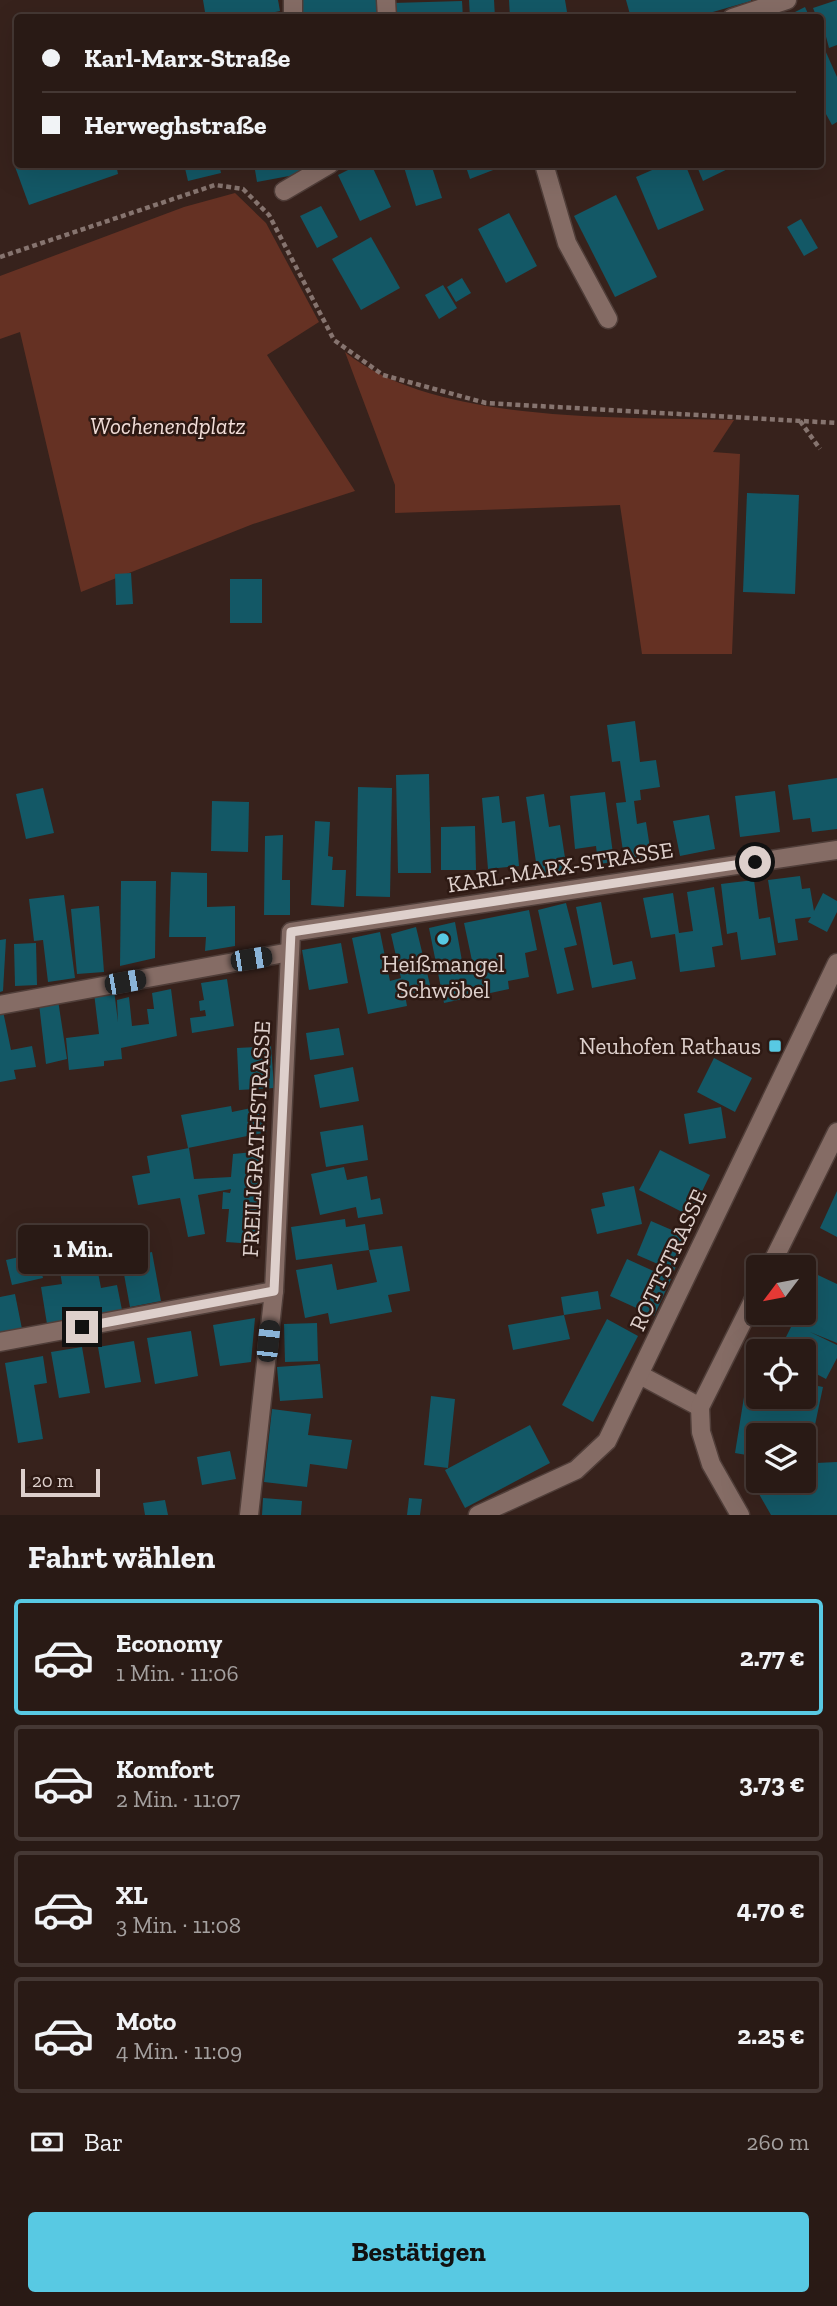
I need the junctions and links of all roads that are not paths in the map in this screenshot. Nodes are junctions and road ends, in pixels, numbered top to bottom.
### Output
1 (787, 0) edge
2 (744, 14) edge
3 (323, 168) edge
4 (545, 168) edge
5 (284, 191) dead end
6 (608, 319) dead end
7 (837, 850) edge
8 (291, 932) joint
9 (290, 952) junction
10 (837, 963) edge
11 (0, 1005) edge
12 (837, 1132) edge
13 (776, 1255) edge
14 (274, 1291) junction
15 (746, 1315) edge
16 (0, 1342) edge
17 (640, 1375) junction
18 (700, 1407) junction
19 (249, 1515) edge
20 (478, 1515) edge
21 (740, 1515) edge

1 - 2 street
3 - 5 street
4 - 6 street
7 - 8 street, KARL-MARX-STRASSE
8 - 9 street, FREILIGRATHSTRASSE
9 - 11 street
9 - 14 street, FREILIGRATHSTRASSE
10 - 17 street, ROTTSTRASSE
12 - 13 street
14 - 16 street
14 - 19 street, FREILIGRATHSTRASSE
15 - 18 street
17 - 18 street
17 - 20 street, ROTTSTRASSE
18 - 21 street

